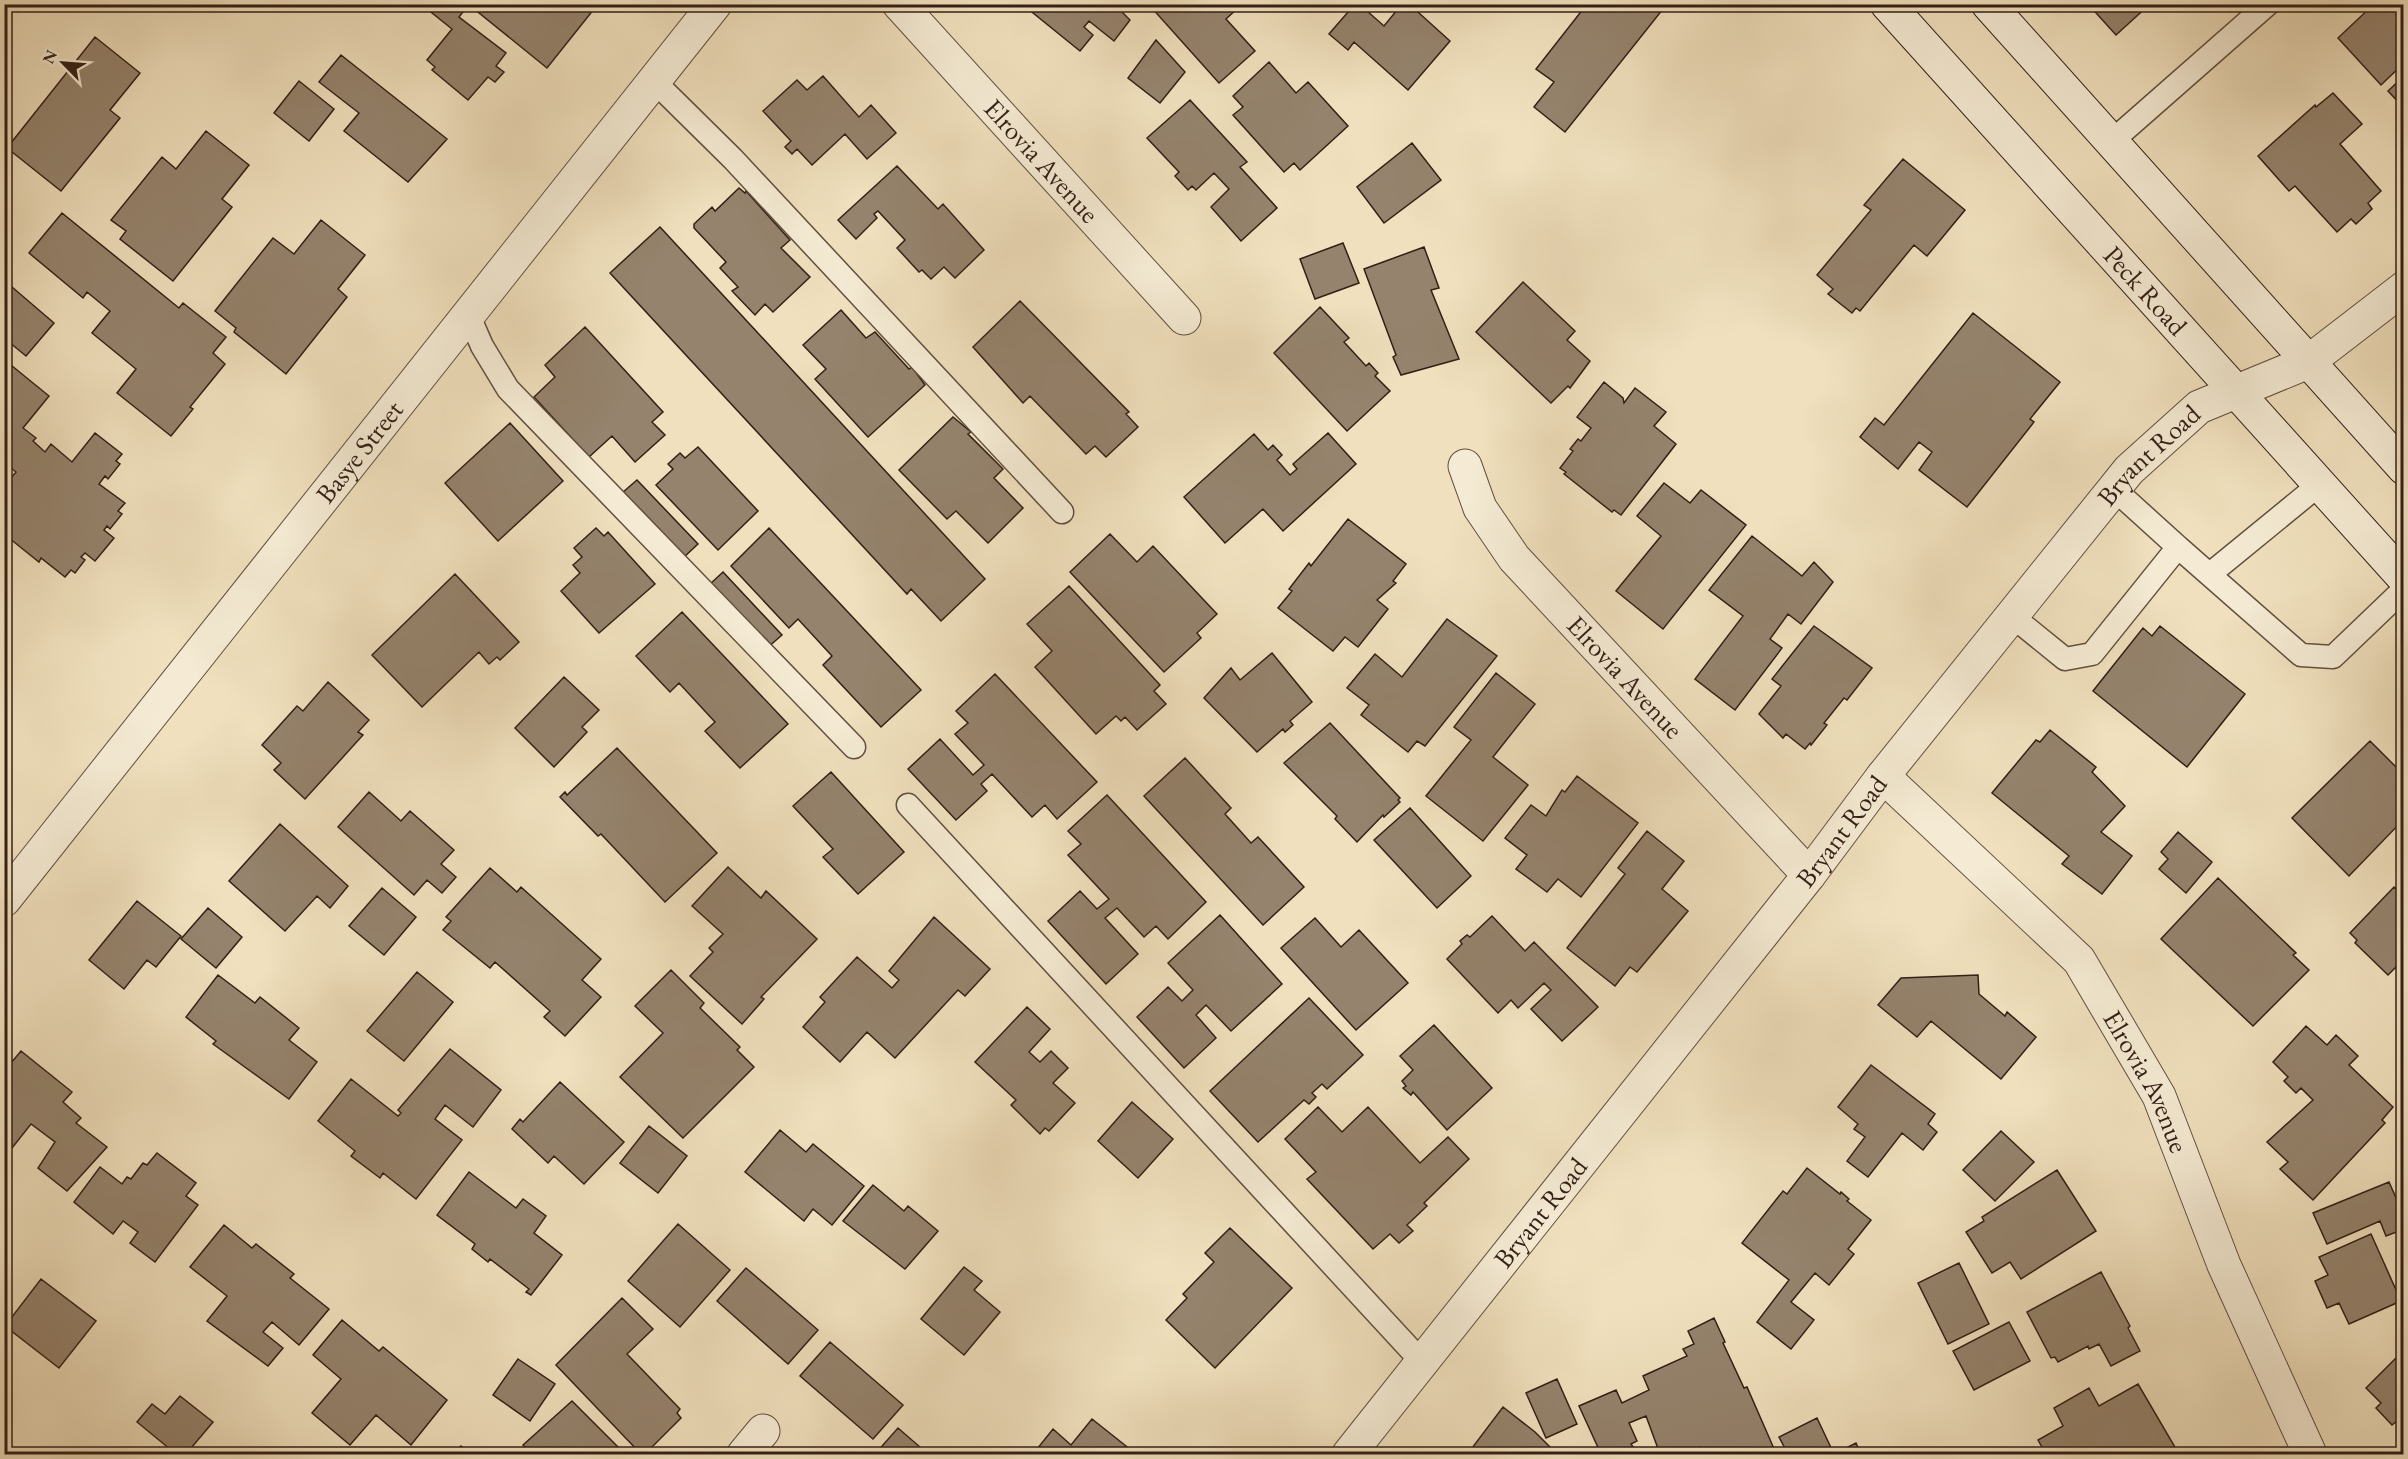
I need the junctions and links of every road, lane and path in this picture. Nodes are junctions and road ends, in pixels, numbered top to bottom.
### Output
1 (715, 4) edge
2 (899, 4) edge
3 (1887, 4) edge
4 (1988, 4) edge
5 (2268, 4) edge
6 (654, 81) junction
7 (2111, 142) junction
8 (2403, 288) edge
9 (469, 316) junction
10 (1184, 318) dead end
11 (2308, 362) junction
12 (2237, 391) junction
13 (1465, 466) dead end
14 (2403, 468) edge
15 (2320, 484) junction
16 (2114, 489) junction
17 (1062, 512) dead end
18 (2178, 547) junction
19 (2210, 573) junction
20 (2403, 578) edge
21 (2403, 589) edge
22 (2012, 616) junction
23 (854, 747) dead end
24 (1883, 776) junction
25 (908, 805) dead end
26 (1809, 875) junction
27 (4, 900) edge
28 (1422, 1362) junction
29 (1349, 1455) edge
30 (2310, 1455) edge

1 - 6 street, Basye Street
2 - 10 street, Elrovia Avenue
3 - 12 street, Peck Road
4 - 7 street
5 - 7 lane
6 - 9 street, Basye Street
6 - 17 lane
7 - 11 street
8 - 11 street, Bryant Road
9 - 23 lane
9 - 27 street, Basye Street
11 - 12 street, Bryant Road
11 - 14 street
12 - 15 street, Peck Road
12 - 16 street, Bryant Road
13 - 26 street, Elrovia Avenue
15 - 19 lane
15 - 20 street, Peck Road
16 - 18 lane
16 - 22 street, Bryant Road
18 - 19 lane
18 - 22 lane
19 - 21 lane
22 - 24 street, Bryant Road
24 - 26 street, Bryant Road
24 - 30 street, Elrovia Avenue
25 - 28 lane
26 - 28 street, Bryant Road
28 - 29 street, Bryant Road

